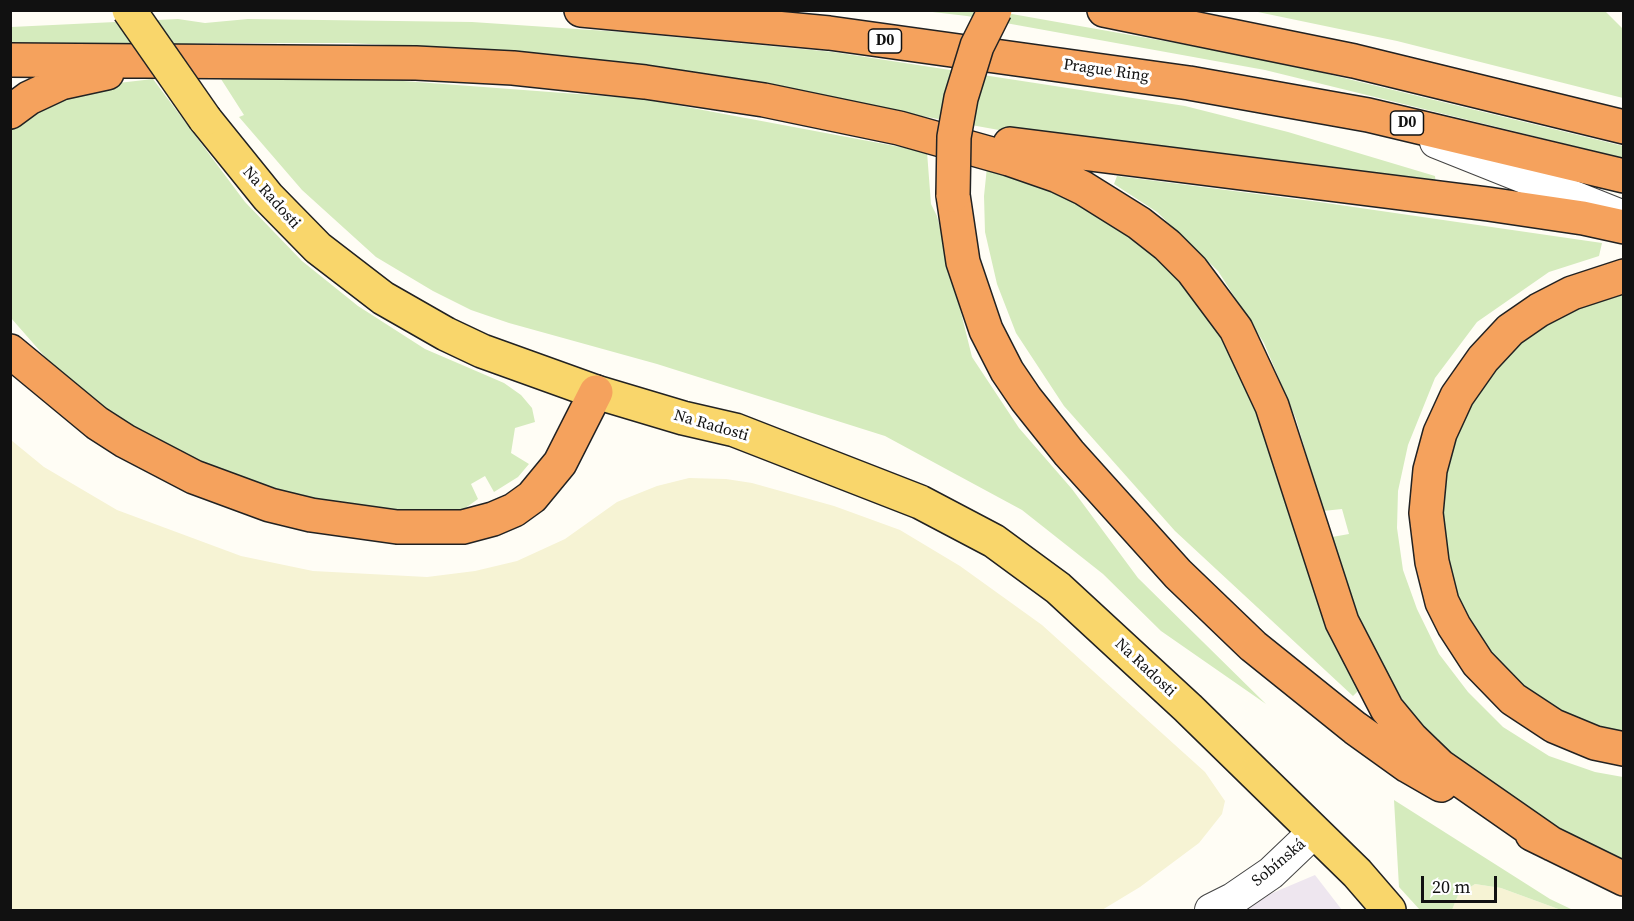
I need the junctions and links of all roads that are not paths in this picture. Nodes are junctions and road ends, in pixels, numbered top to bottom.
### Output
1 (129, 10) edge
2 (581, 10) edge
3 (995, 10) edge
4 (1104, 10) edge
5 (10, 60) edge
6 (205, 60) junction
7 (10, 112) edge
8 (1368, 115) junction
9 (1623, 127) edge
10 (899, 128) junction
11 (1623, 176) edge
12 (1623, 217) edge
13 (1623, 227) edge
14 (1623, 276) edge
15 (10, 338) edge
16 (10, 351) edge
17 (596, 392) junction
18 (71, 403) junction
19 (1623, 749) edge
20 (1314, 832) junction
21 (1552, 844) junction
22 (1623, 879) edge
23 (1211, 910) edge
24 (1389, 910) edge

1 - 17 main road, Na Radosti, bridge
2 - 8 highway, Prague Ring / D0
3 - 21 highway, bridge
4 - 9 highway
5 - 6 highway
6 - 7 highway
6 - 10 highway
8 - 11 highway, Prague Ring / D0
8 - 12 street
10 - 13 highway
10 - 21 highway
14 - 19 highway
15 - 18 highway
16 - 18 highway
17 - 18 highway
17 - 20 main road, Na Radosti
20 - 23 street, Sobínská
20 - 24 main road, Na Radosti
21 - 22 highway

